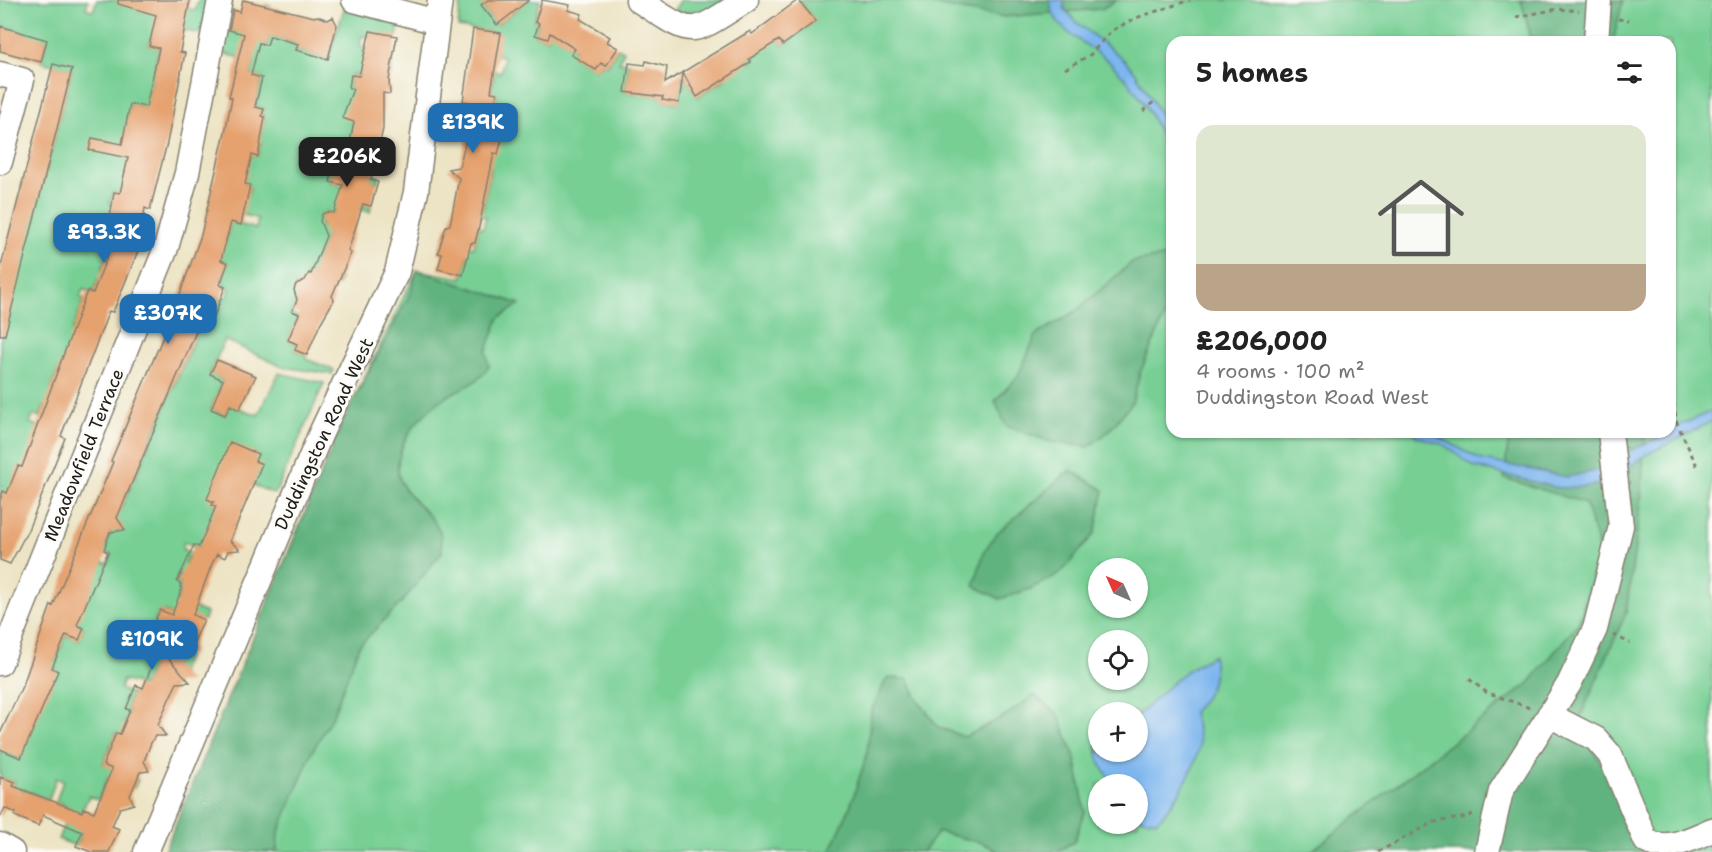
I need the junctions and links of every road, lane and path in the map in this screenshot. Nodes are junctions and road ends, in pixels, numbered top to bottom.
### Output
1 (220, 0) edge
2 (354, 0) edge
3 (638, 0) edge
4 (746, 0) edge
5 (1190, 0) edge
6 (1598, 7) edge
7 (439, 11) edge
8 (1516, 17) dead end
9 (1629, 20) dead end
10 (1596, 36) edge
11 (1065, 69) dead end
12 (0, 74) edge
13 (1156, 100) dead end
14 (1143, 111) dead end
15 (0, 162) edge
16 (1676, 421) edge
17 (1611, 440) edge
18 (1697, 466) dead end
19 (0, 663) edge
20 (1469, 680) dead end
21 (1549, 715) junction
22 (1477, 810) dead end
23 (1712, 830) edge
24 (0, 845) edge
25 (12, 852) edge
26 (146, 852) edge
27 (1378, 852) edge
28 (1487, 852) edge

1 - 19 street, Meadowfield Terrace
2 - 7 street
3 - 4 street
5 - 11 path
6 - 8 path
6 - 9 path
6 - 10 street
7 - 26 street, Duddingston Road West
12 - 15 street
13 - 14 path
16 - 18 path
17 - 21 street
20 - 21 path
21 - 23 street
21 - 28 street
22 - 27 path
24 - 25 street

